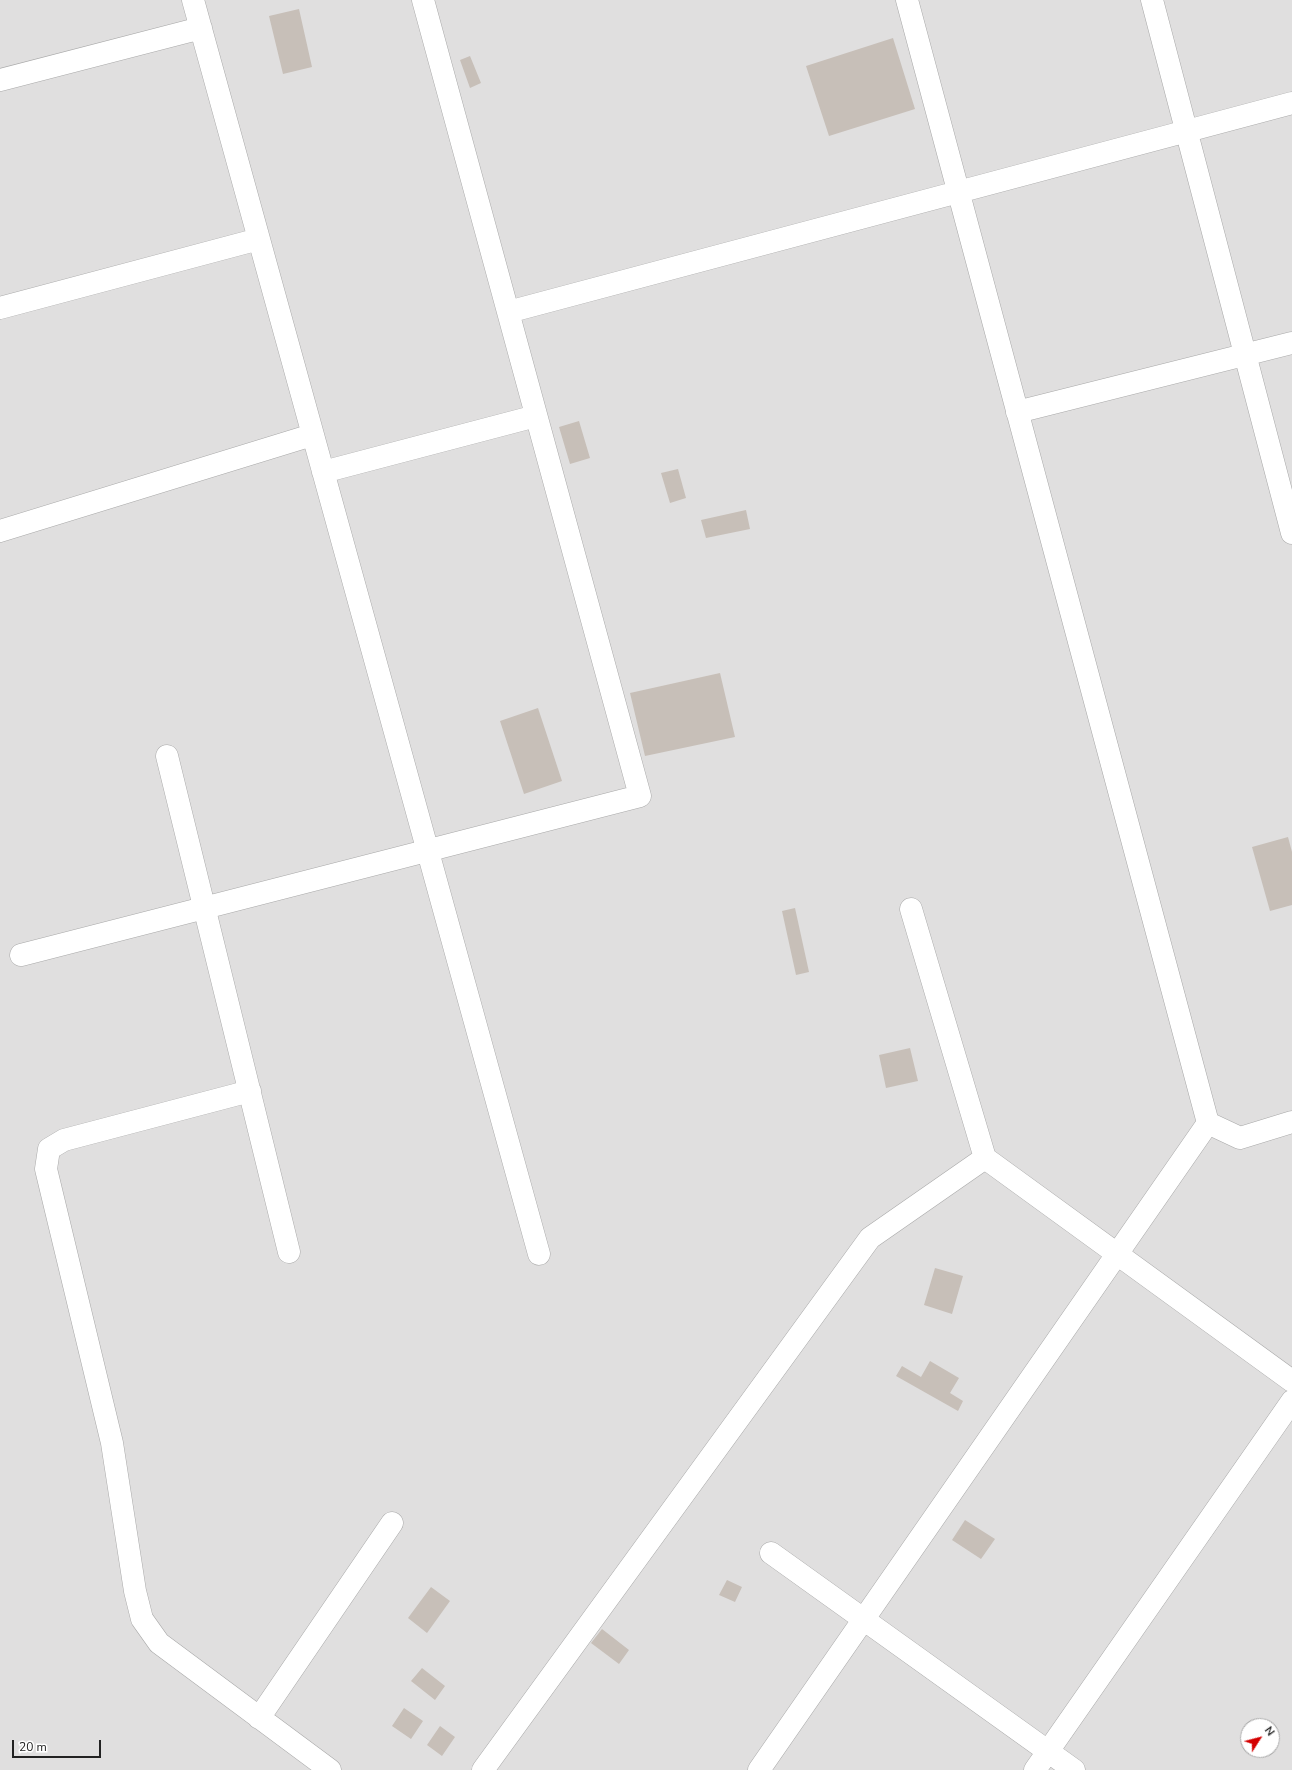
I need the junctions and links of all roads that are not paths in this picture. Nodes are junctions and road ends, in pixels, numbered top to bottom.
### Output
1 (193, 0) edge
2 (423, 0) edge
3 (906, 0) edge
4 (1152, 0) edge
5 (201, 28) junction
6 (0, 80) edge
7 (1292, 103) edge
8 (1187, 131) junction
9 (958, 192) junction
10 (259, 239) junction
11 (0, 308) edge
12 (508, 312) junction
13 (1292, 343) edge
14 (1245, 355) junction
15 (1017, 412) junction
16 (536, 416) junction
17 (312, 434) junction
18 (323, 472) junction
19 (0, 531) edge
20 (1292, 533) edge
21 (167, 756) dead end
22 (428, 851) junction
23 (205, 908) junction
24 (911, 909) dead end
25 (21, 955) dead end
26 (250, 1091) junction
27 (1292, 1122) edge
28 (1208, 1123) junction
29 (985, 1158) junction
30 (289, 1252) dead end
31 (539, 1254) dead end
32 (1117, 1254) junction
33 (1292, 1381) edge
34 (1292, 1401) edge
35 (392, 1523) dead end
36 (771, 1553) dead end
37 (863, 1619) junction
38 (259, 1718) junction
39 (1048, 1751) junction
40 (330, 1770) edge
41 (483, 1770) edge
42 (759, 1770) edge
43 (1035, 1770) edge
44 (1074, 1770) edge

1 - 5 street
2 - 12 street
3 - 9 street
4 - 8 street
5 - 6 street
5 - 10 street
7 - 8 street
8 - 9 street
8 - 14 street
9 - 12 street
9 - 15 street
10 - 11 street
10 - 17 street
12 - 16 street
13 - 14 street
14 - 15 street
14 - 20 street
15 - 28 street
16 - 18 street
16 - 22 street
17 - 18 street
17 - 19 street
18 - 22 street
21 - 23 street
22 - 23 street
22 - 31 street
23 - 25 street
23 - 26 street
24 - 29 street
26 - 30 street
26 - 38 street
27 - 28 street
28 - 32 street
29 - 32 street
29 - 41 street
32 - 33 street
32 - 37 street
34 - 39 street
35 - 38 street
36 - 37 street
37 - 39 street
37 - 42 street
38 - 40 street
39 - 43 street
39 - 44 street

